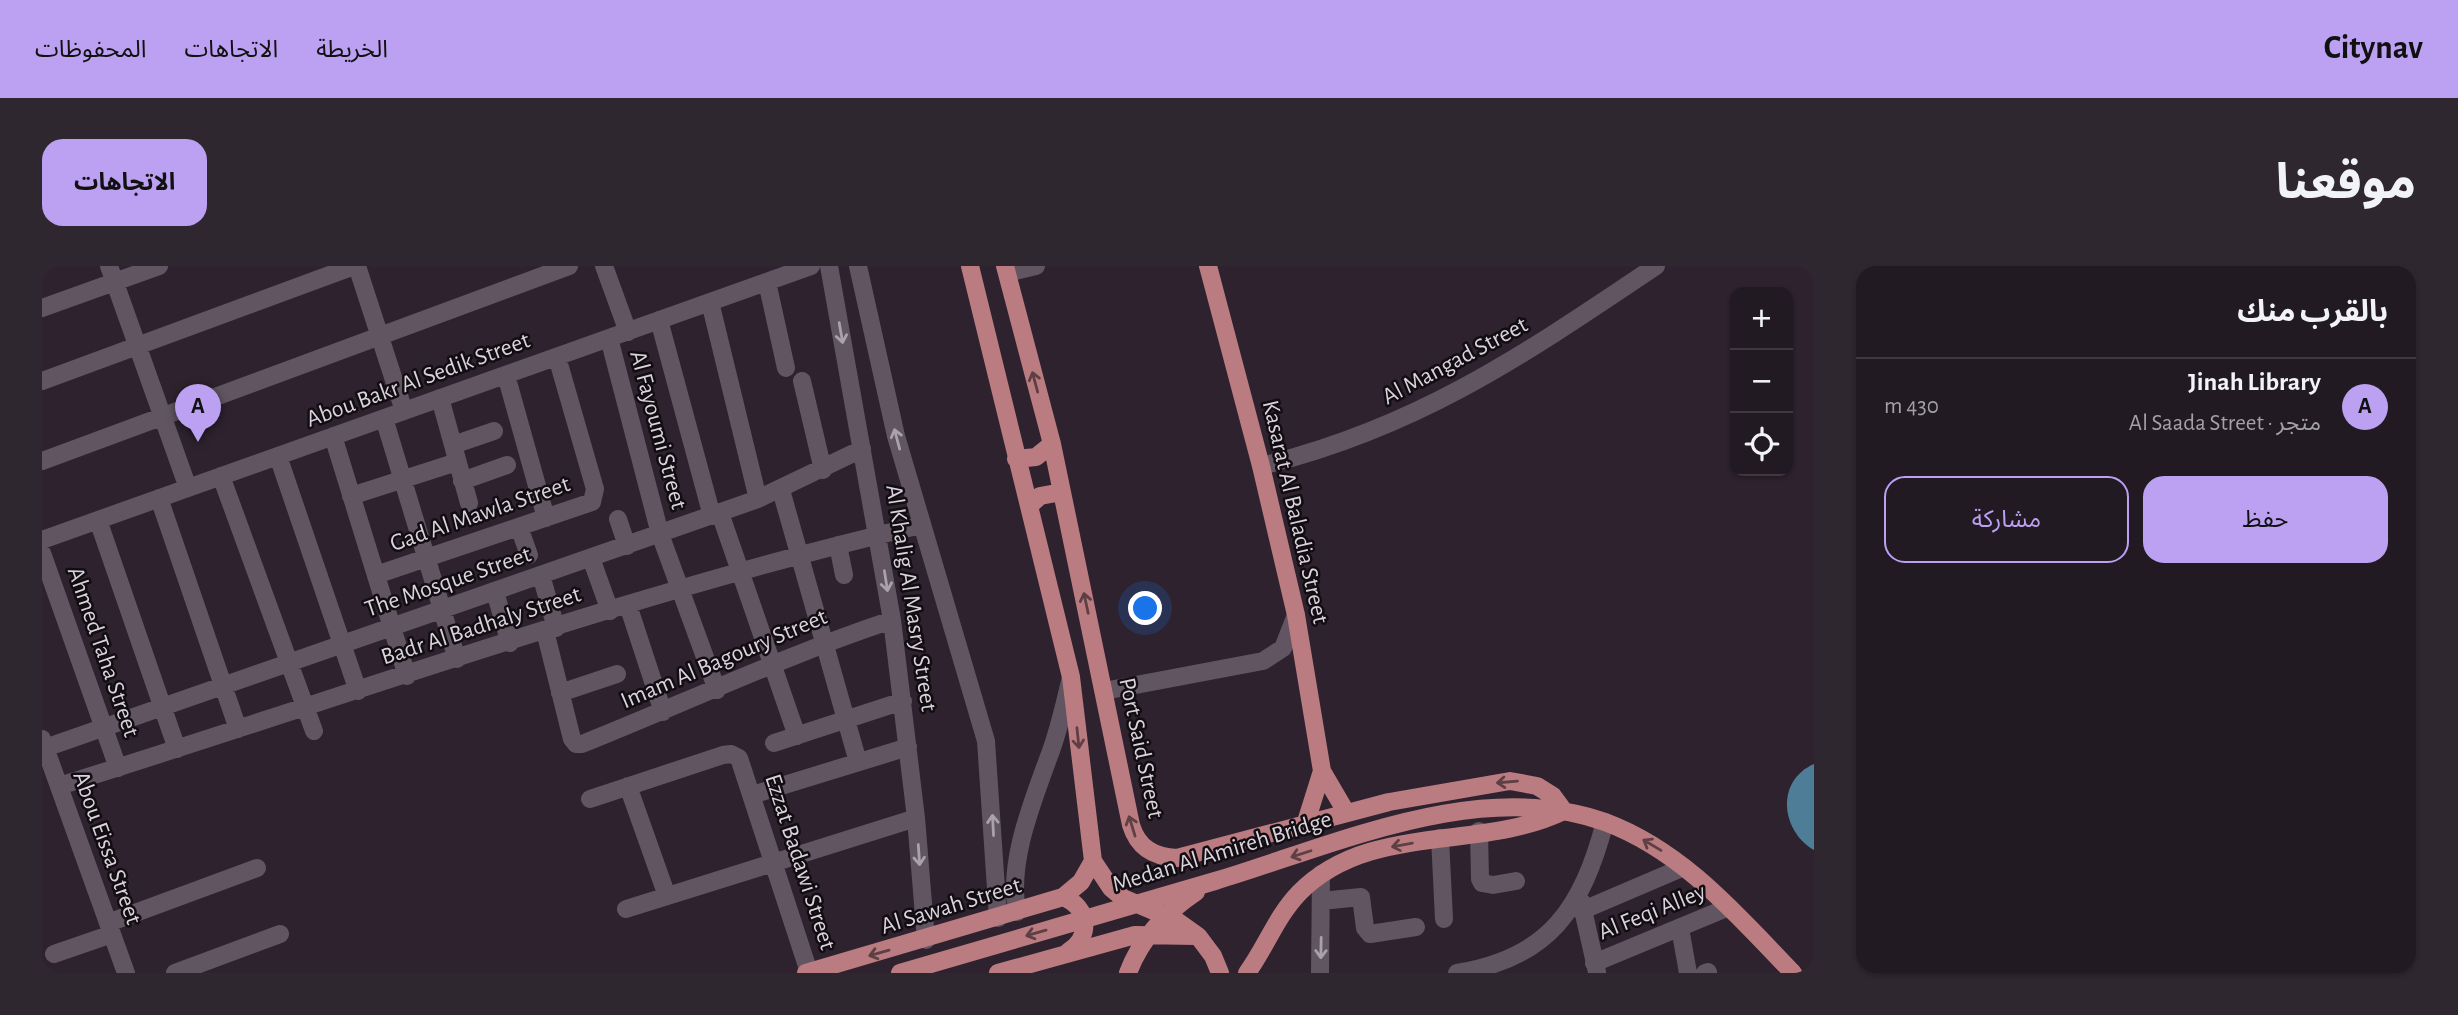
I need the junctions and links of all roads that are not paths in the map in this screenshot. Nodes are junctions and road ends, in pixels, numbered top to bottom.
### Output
1 (159, 266) edge
2 (356, 266) edge
3 (569, 266) edge
4 (604, 266) edge
5 (811, 266) edge
6 (829, 266) edge
7 (858, 266) edge
8 (970, 266) edge
9 (1036, 266) edge
10 (1208, 266) edge
11 (1656, 266) edge
12 (1006, 270) edge
13 (112, 274) edge
14 (767, 282) junction
15 (710, 302) junction
16 (42, 308) edge
17 (659, 320) junction
18 (628, 332) junction
19 (380, 336) junction
20 (609, 338) junction
21 (137, 344) junction
22 (557, 357) junction
23 (786, 368) dead end
24 (506, 375) junction
25 (42, 381) edge
26 (802, 381) dead end
27 (440, 398) junction
28 (404, 411) junction
29 (162, 416) junction
30 (384, 418) junction
31 (494, 431) dead end
32 (333, 436) junction
33 (1052, 444) junction
34 (862, 449) junction
35 (455, 454) junction
36 (278, 456) junction
37 (1016, 459) junction
38 (42, 461) edge
39 (507, 465) dead end
40 (1261, 466) junction
41 (823, 470) junction
42 (221, 476) junction
43 (402, 479) junction
44 (463, 481) junction
45 (188, 488) junction
46 (781, 490) junction
47 (1062, 492) junction
48 (351, 496) junction
49 (159, 498) junction
50 (758, 499) junction
51 (469, 503) dead end
52 (1029, 506) junction
53 (716, 514) junction
54 (545, 518) junction
55 (618, 519) dead end
56 (98, 520) junction
57 (921, 525) junction
58 (519, 527) junction
59 (660, 534) junction
60 (878, 535) junction
61 (42, 540) edge
62 (626, 545) junction
63 (838, 545) junction
64 (42, 553) edge
65 (529, 555) dead end
66 (799, 555) junction
67 (426, 558) junction
68 (591, 558) junction
69 (740, 572) junction
70 (376, 575) junction
71 (541, 575) junction
72 (844, 575) dead end
73 (46, 579) edge
74 (680, 589) junction
75 (495, 592) junction
76 (628, 605) junction
77 (442, 610) junction
78 (610, 611) junction
79 (1296, 615) junction
80 (892, 620) junction
81 (392, 628) junction
82 (551, 629) junction
83 (825, 642) junction
84 (510, 643) junction
85 (342, 645) junction
86 (457, 659) junction
87 (290, 664) junction
88 (773, 666) junction
89 (617, 674) dead end
90 (407, 676) junction
91 (1071, 677) junction
92 (224, 686) junction
93 (717, 690) junction
94 (358, 691) junction
95 (1104, 691) junction
96 (560, 693) junction
97 (903, 701) junction
98 (306, 707) junction
99 (163, 708) junction
100 (663, 712) junction
101 (846, 720) junction
102 (103, 727) junction
103 (238, 729) junction
104 (314, 731) dead end
105 (797, 736) junction
106 (774, 743) dead end
107 (43, 744) edge
108 (908, 747) junction
109 (177, 748) junction
110 (858, 762) junction
111 (118, 768) junction
112 (1322, 771) junction
113 (52, 779) edge
114 (628, 786) junction
115 (752, 795) junction
116 (590, 799) dead end
117 (1564, 811) junction
118 (1346, 812) junction
119 (916, 818) junction
120 (1306, 822) junction
121 (1605, 822) junction
122 (1479, 831) junction
123 (1440, 838) junction
124 (1093, 861) junction
125 (774, 862) junction
126 (1684, 867) junction
127 (257, 868) dead end
128 (1321, 874) junction
129 (1218, 880) junction
130 (1516, 881) dead end
131 (667, 896) junction
132 (1063, 897) junction
133 (1321, 901) junction
134 (1581, 902) junction
135 (1729, 907) junction
136 (626, 909) dead end
137 (1017, 912) junction
138 (998, 918) junction
139 (1444, 919) dead end
140 (1416, 927) dead end
141 (110, 928) junction
142 (1680, 928) junction
143 (280, 934) dead end
144 (1198, 936) junction
145 (926, 940) junction
146 (1068, 952) junction
147 (54, 954) dead end
148 (1504, 967) edge
149 (1596, 968) edge
150 (808, 972) edge
151 (126, 973) edge
152 (175, 973) edge
153 (900, 973) edge
154 (999, 973) edge
155 (1128, 973) edge
156 (1220, 973) edge
157 (1247, 973) edge
158 (1320, 973) edge
159 (1458, 973) edge
160 (1688, 973) edge
161 (1793, 973) edge

1 - 13 street
2 - 19 street
2 - 21 street
3 - 19 street
4 - 18 street
5 - 14 street, Abou Bakr Al Sedik Street
6 -> 34 street, Al Khalig Al Masry Street
57 -> 7 street, Al Khalig Al Masry Street
8 - 37 main road
9 - 12 street
10 - 40 main road, Kasarat Al Baladia Street
11 - 40 street, Al Mangad Street
33 -> 12 main road, Port Said Street
13 - 16 street
13 - 21 street
14 - 15 street, Abou Bakr Al Sedik Street
14 - 23 street
15 - 17 street, Abou Bakr Al Sedik Street
15 - 50 street
17 - 18 street, Abou Bakr Al Sedik Street
17 - 53 street
18 - 20 street, Abou Bakr Al Sedik Street
19 - 28 street
19 - 29 street
20 - 22 street, Abou Bakr Al Sedik Street
20 - 59 street, Al Fayoumi Street
21 - 25 street
21 - 29 street
22 - 24 street, Abou Bakr Al Sedik Street
22 - 54 street, Gad Al Mawla Street
24 - 27 street, Abou Bakr Al Sedik Street
24 - 54 street
26 - 41 street
27 - 28 street, Abou Bakr Al Sedik Street
27 - 35 street
28 - 30 street, Abou Bakr Al Sedik Street
29 - 38 street
29 - 45 street
30 - 32 street, Abou Bakr Al Sedik Street
30 - 43 street
31 - 35 street
32 - 36 street, Abou Bakr Al Sedik Street
32 - 48 street
33 - 37 main road
33 - 47 main road, Port Said Street
34 - 41 street, The Mosque Street
34 - 60 street, Al Khalig Al Masry Street
35 - 43 street
35 - 44 street
36 - 42 street, Abou Bakr Al Sedik Street
36 - 85 street
37 - 52 main road
39 - 44 street
40 - 79 main road, Kasarat Al Baladia Street
41 - 46 street, The Mosque Street
42 - 45 street, Abou Bakr Al Sedik Street
42 - 87 street
43 - 48 street
43 - 67 street
44 - 51 street
45 - 49 street, Abou Bakr Al Sedik Street
46 - 50 street, The Mosque Street
46 - 66 street
47 - 52 main road
95 -> 47 main road, Port Said Street
48 - 70 street
49 - 56 street, Abou Bakr Al Sedik Street
49 - 92 street
50 - 53 street, The Mosque Street
52 - 91 main road
53 - 59 street, The Mosque Street
53 - 69 street
54 - 58 street, Gad Al Mawla Street
55 - 62 street
56 - 61 street, Abou Bakr Al Sedik Street
56 - 99 street
57 - 60 street, Badr Al Badhaly Street
138 -> 57 street, Al Khalig Al Masry Street
58 - 65 street
58 - 67 street, Gad Al Mawla Street
59 - 62 street, The Mosque Street
59 - 74 street, Al Fayoumi Street
60 - 63 street, Badr Al Badhaly Street
60 -> 80 street, Al Khalig Al Masry Street
62 - 68 street, The Mosque Street
63 - 66 street, Badr Al Badhaly Street
63 - 72 street
64 - 73 street, Ahmed Taha Street
66 - 69 street, Badr Al Badhaly Street
66 - 83 street
67 - 70 street, Gad Al Mawla Street
67 - 77 street
68 - 71 street, The Mosque Street
68 - 78 street
69 - 74 street, Badr Al Badhaly Street
69 - 88 street
70 - 81 street
71 - 75 street, The Mosque Street
71 - 82 street
73 - 102 street, Ahmed Taha Street
74 - 76 street, Badr Al Badhaly Street
74 - 93 street, Al Fayoumi Street
75 - 77 street, The Mosque Street
75 - 84 street
76 - 78 street, Badr Al Badhaly Street
76 - 100 street
77 - 81 street, The Mosque Street
77 - 86 street
78 - 82 street, Badr Al Badhaly Street
79 - 95 street
79 - 112 main road, Kasarat Al Baladia Street
80 - 83 street, Imam Al Bagoury Street
80 - 97 street, Al Khalig Al Masry Street
81 - 85 street, The Mosque Street
81 - 90 street
82 - 84 street, Badr Al Badhaly Street
82 - 96 street
83 - 88 street, Imam Al Bagoury Street
83 - 101 street
84 - 86 street, Badr Al Badhaly Street
85 - 87 street, The Mosque Street
85 - 94 street
86 - 90 street, Badr Al Badhaly Street
87 - 92 street, The Mosque Street
87 - 98 street
88 - 93 street, Imam Al Bagoury Street
88 - 105 street
89 - 96 street
90 - 94 street, Badr Al Badhaly Street
91 -> 124 main road
91 - 137 street
92 - 99 street, The Mosque Street
92 - 103 street
93 - 100 street, Imam Al Bagoury Street
94 - 98 street, Badr Al Badhaly Street
120 -> 95 main road, Port Said Street
96 - 100 street, Imam Al Bagoury Street
97 - 101 street
97 - 108 street, Al Khalig Al Masry Street
98 - 103 street, Badr Al Badhaly Street
98 - 104 street
99 - 102 street, The Mosque Street
99 - 109 street
101 - 105 street
101 - 110 street
102 - 107 street, The Mosque Street
102 - 111 street, Ahmed Taha Street
103 - 109 street, Badr Al Badhaly Street
105 - 106 street
107 - 113 street, Abou Eissa Street
108 - 110 street
108 - 119 street, Al Khalig Al Masry Street
109 - 111 street, Badr Al Badhaly Street
110 - 115 street
111 - 113 street, Badr Al Badhaly Street
112 - 118 main road, Kasarat Al Baladia Street
112 - 120 main road, Kasarat Al Baladia Street
113 - 141 street, Abou Eissa Street
114 - 115 street, Ezzat Badawi Street
114 - 116 street, Ezzat Badawi Street
114 - 131 street
115 - 125 street, Ezzat Badawi Street
117 -> 118 main road, Port Said Street
117 - 121 main road, Medan Al Amireh Bridge
117 - 122 main road
117 -> 129 main road, Medan Al Amireh Bridge
118 - 120 main road, Port Said Street
119 - 125 street
119 -> 145 street, Al Khalig Al Masry Street
126 -> 121 main road, Medan Al Amireh Bridge
121 - 134 street
122 - 123 main road
122 - 130 street
123 -> 128 main road
123 - 139 street
124 - 132 main road, Al Sawah Street
124 - 144 main road
125 - 131 street
125 - 150 street, Ezzat Badawi Street
126 - 134 street
126 - 135 main road, Medan Al Amireh Bridge
127 - 141 street
128 - 133 street
128 - 157 main road
129 -> 153 main road, Medan Al Amireh Bridge
129 - 155 main road
131 - 136 street
132 - 137 main road, Al Sawah Street
132 - 146 main road
133 - 140 street
133 -> 158 street
134 - 148 street
134 - 149 street
135 - 142 street, Al Feqi Alley
135 - 161 main road, Medan Al Amireh Bridge
137 - 138 main road, Al Sawah Street
138 - 145 main road, Al Sawah Street
141 - 147 street
141 - 151 street, Abou Eissa Street
142 - 149 street, Al Feqi Alley
142 - 160 street
143 - 152 street
144 - 146 main road
144 - 156 main road
145 -> 150 main road, Al Sawah Street
146 - 154 main road
148 - 159 street

